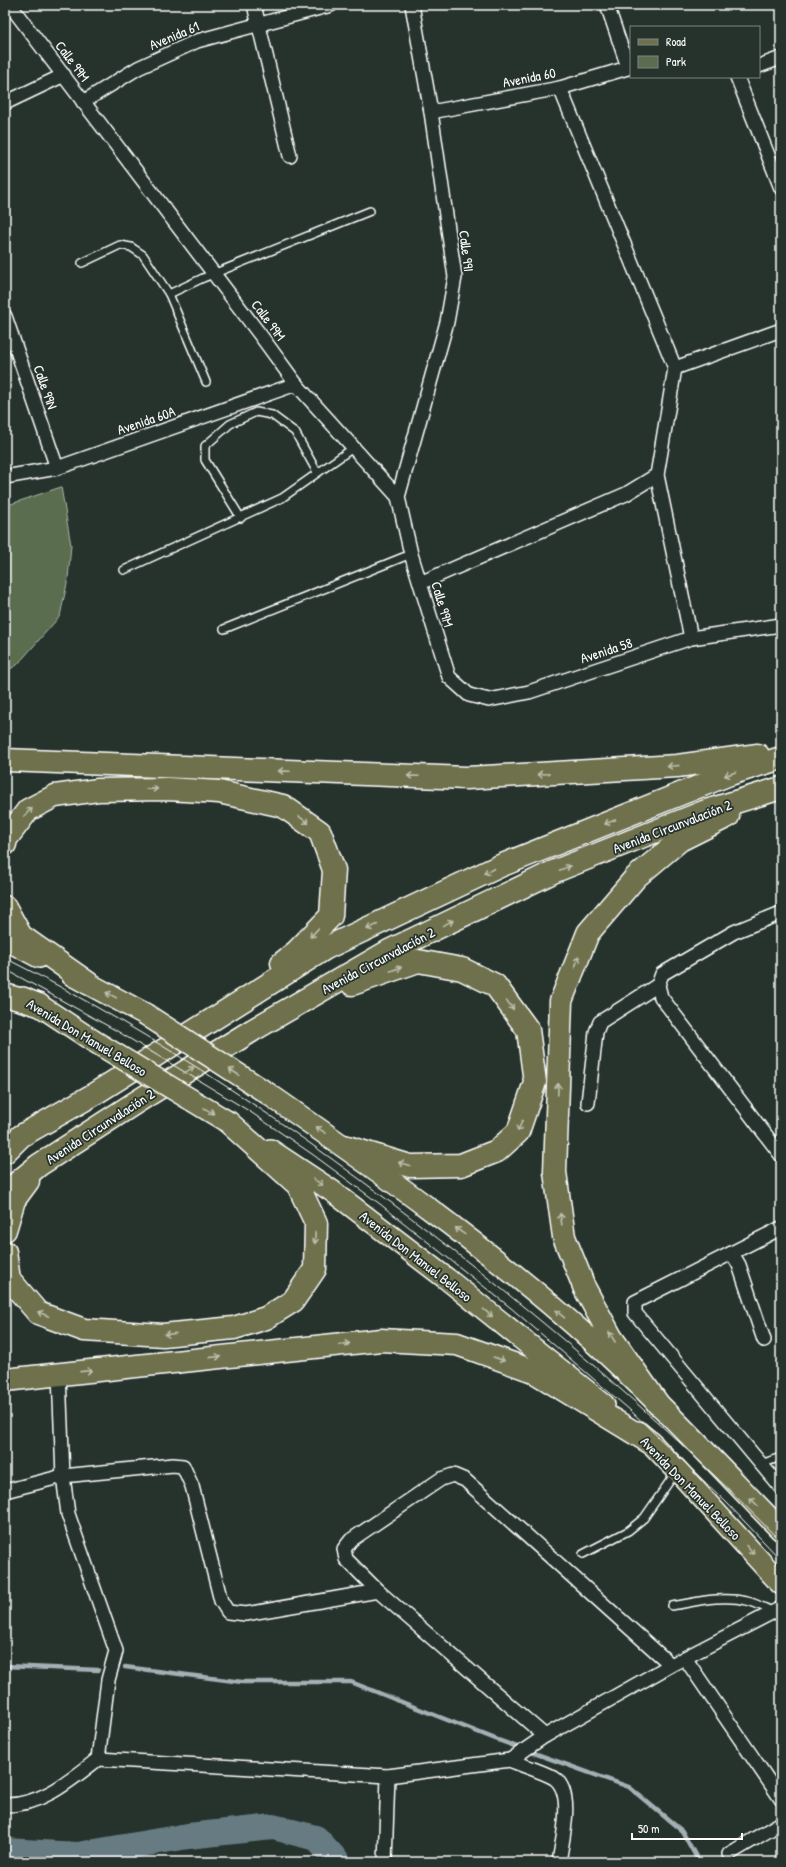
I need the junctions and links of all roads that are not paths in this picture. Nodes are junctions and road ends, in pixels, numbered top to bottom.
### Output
1 (10, 5) edge
2 (254, 5) edge
3 (331, 5) edge
4 (412, 5) edge
5 (607, 5) edge
6 (259, 24) junction
7 (781, 58) edge
8 (760, 66) edge
9 (629, 67) edge
10 (64, 75) junction
11 (738, 78) edge
12 (560, 88) junction
13 (84, 102) junction
14 (5, 103) edge
15 (431, 112) junction
16 (290, 156) dead end
17 (781, 188) edge
18 (370, 211) dead end
19 (82, 263) dead end
20 (214, 274) junction
21 (169, 294) junction
22 (5, 316) edge
23 (781, 330) edge
24 (675, 368) junction
25 (206, 382) dead end
26 (296, 384) junction
27 (353, 448) junction
28 (57, 468) junction
29 (318, 472) junction
30 (657, 475) junction
31 (5, 477) edge
32 (398, 496) junction
33 (241, 518) junction
34 (411, 554) junction
35 (124, 570) dead end
36 (420, 583) junction
37 (781, 625) edge
38 (224, 628) dead end
39 (691, 638) junction
40 (449, 677) joint
41 (781, 751) edge
42 (781, 758) edge
43 (5, 760) edge
44 (781, 788) edge
45 (5, 844) edge
46 (5, 907) edge
47 (781, 914) edge
48 (5, 939) edge
49 (88, 983) junction
50 (658, 985) junction
51 (5, 989) edge
52 (5, 995) edge
53 (306, 1000) junction
54 (39, 1005) junction
55 (200, 1027) junction
56 (588, 1104) dead end
57 (228, 1122) junction
58 (13, 1139) edge
59 (344, 1146) junction
60 (5, 1152) edge
61 (781, 1155) edge
62 (39, 1165) junction
63 (5, 1193) edge
64 (781, 1228) edge
65 (5, 1230) edge
66 (5, 1252) edge
67 (732, 1253) junction
68 (764, 1340) dead end
69 (59, 1374) junction
70 (5, 1380) edge
71 (658, 1404) junction
72 (651, 1443) junction
73 (781, 1457) edge
74 (761, 1464) junction
75 (677, 1470) junction
76 (63, 1476) junction
77 (781, 1488) edge
78 (5, 1491) edge
79 (781, 1530) edge
80 (583, 1554) dead end
81 (781, 1584) edge
82 (378, 1591) junction
83 (672, 1606) dead end
84 (777, 1610) edge
85 (686, 1658) junction
86 (670, 1665) junction
87 (539, 1740) junction
88 (513, 1758) junction
89 (98, 1759) junction
90 (388, 1776) junction
91 (781, 1799) edge
92 (5, 1805) edge
93 (781, 1823) edge
94 (729, 1854) dead end
95 (384, 1862) edge
96 (559, 1862) edge

1 - 10 street, Calle 99M
2 - 6 street
3 - 6 street, Avenida 61
4 - 15 street, Calle 99I
5 - 9 street
6 - 13 street, Avenida 61
6 - 16 street
7 - 8 street
9 - 12 street, Avenida 60
10 - 13 street, Calle 99M
10 - 14 street
11 - 17 street
12 - 15 street, Avenida 60
12 - 24 street
13 - 20 street, Calle 99M
15 - 32 street, Calle 99I
18 - 20 lane
19 - 21 lane
20 - 21 lane
20 - 26 street, Calle 99M
21 - 25 lane
22 - 28 street, Calle 99N
23 - 24 street
24 - 30 street
26 - 27 street, Calle 99M
26 - 28 street, Avenida 60A
27 - 29 lane
27 - 32 street, Calle 99M
28 - 31 street, Avenida 60A
29 - 33 lane
29 - 33 lane
30 - 36 street
30 - 39 street
32 - 34 street, Calle 99M
33 - 35 lane
34 - 36 street, Calle 99M
34 - 38 lane
36 - 40 street, Calle 99M
37 - 39 street, Avenida 58
39 - 40 street, Avenida 58
41 -> 43 highway
42 -> 55 highway, Avenida Circunvalación 2
53 -> 44 highway, Avenida Circunvalación 2
71 -> 44 highway
45 -> 55 highway
46 - 49 highway
47 - 50 street
48 - 49 main road
59 -> 49 main road, bridge
50 - 56 street
50 - 61 street
51 - 54 main road, Avenida Don Manuel Belloso
52 - 54 highway
53 -> 59 highway
62 -> 53 highway, Avenida Circunvalación 2
54 -> 57 main road, Avenida Don Manuel Belloso, bridge
55 - 58 highway, Avenida Circunvalación 2
57 -> 66 highway
57 -> 72 main road, Avenida Don Manuel Belloso
58 - 60 highway, Avenida Circunvalación 2
71 -> 59 main road
62 - 63 highway, Avenida Circunvalación 2
62 - 65 highway
64 - 67 street
67 - 68 street
67 - 74 street
69 - 70 highway
69 -> 72 highway
69 - 76 street
79 -> 71 main road
72 - 75 main road, Avenida Don Manuel Belloso
73 - 74 lane
74 - 77 street
75 - 80 lane
75 -> 81 main road, Avenida Don Manuel Belloso
76 - 78 street
76 - 82 street
76 - 89 street
82 - 86 street
82 - 87 street
83 - 84 lane
84 - 85 street
85 - 86 street
85 - 91 street
86 - 87 street
87 - 88 street
88 - 90 street
88 - 96 street
89 - 90 street
89 - 92 street
90 - 95 street
93 - 94 street

